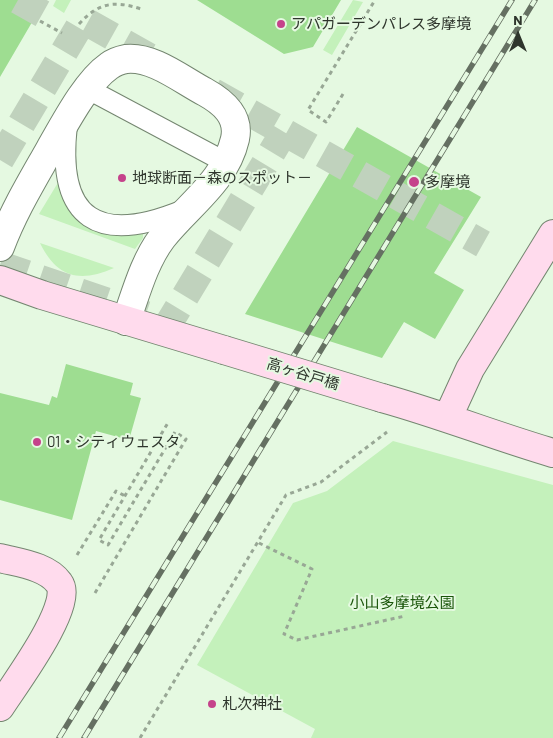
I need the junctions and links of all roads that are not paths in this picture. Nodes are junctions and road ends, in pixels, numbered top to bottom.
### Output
1 (88, 89) junction
2 (68, 118) junction
3 (225, 162) junction
4 (191, 207) junction
5 (553, 234) edge
6 (0, 247) edge
7 (0, 280) edge
8 (126, 321) junction
9 (448, 417) junction
10 (553, 453) edge
11 (0, 558) edge
12 (0, 707) edge

1 - 2 street
1 - 3 lane
1 - 3 street
2 - 4 lane
2 - 6 street
3 - 4 street
4 - 8 street
5 - 9 street
7 - 8 street, 高ヶ谷戸橋
8 - 9 street, 高ヶ谷戸橋, bridge
9 - 10 street, 高ヶ谷戸橋
11 - 12 street

